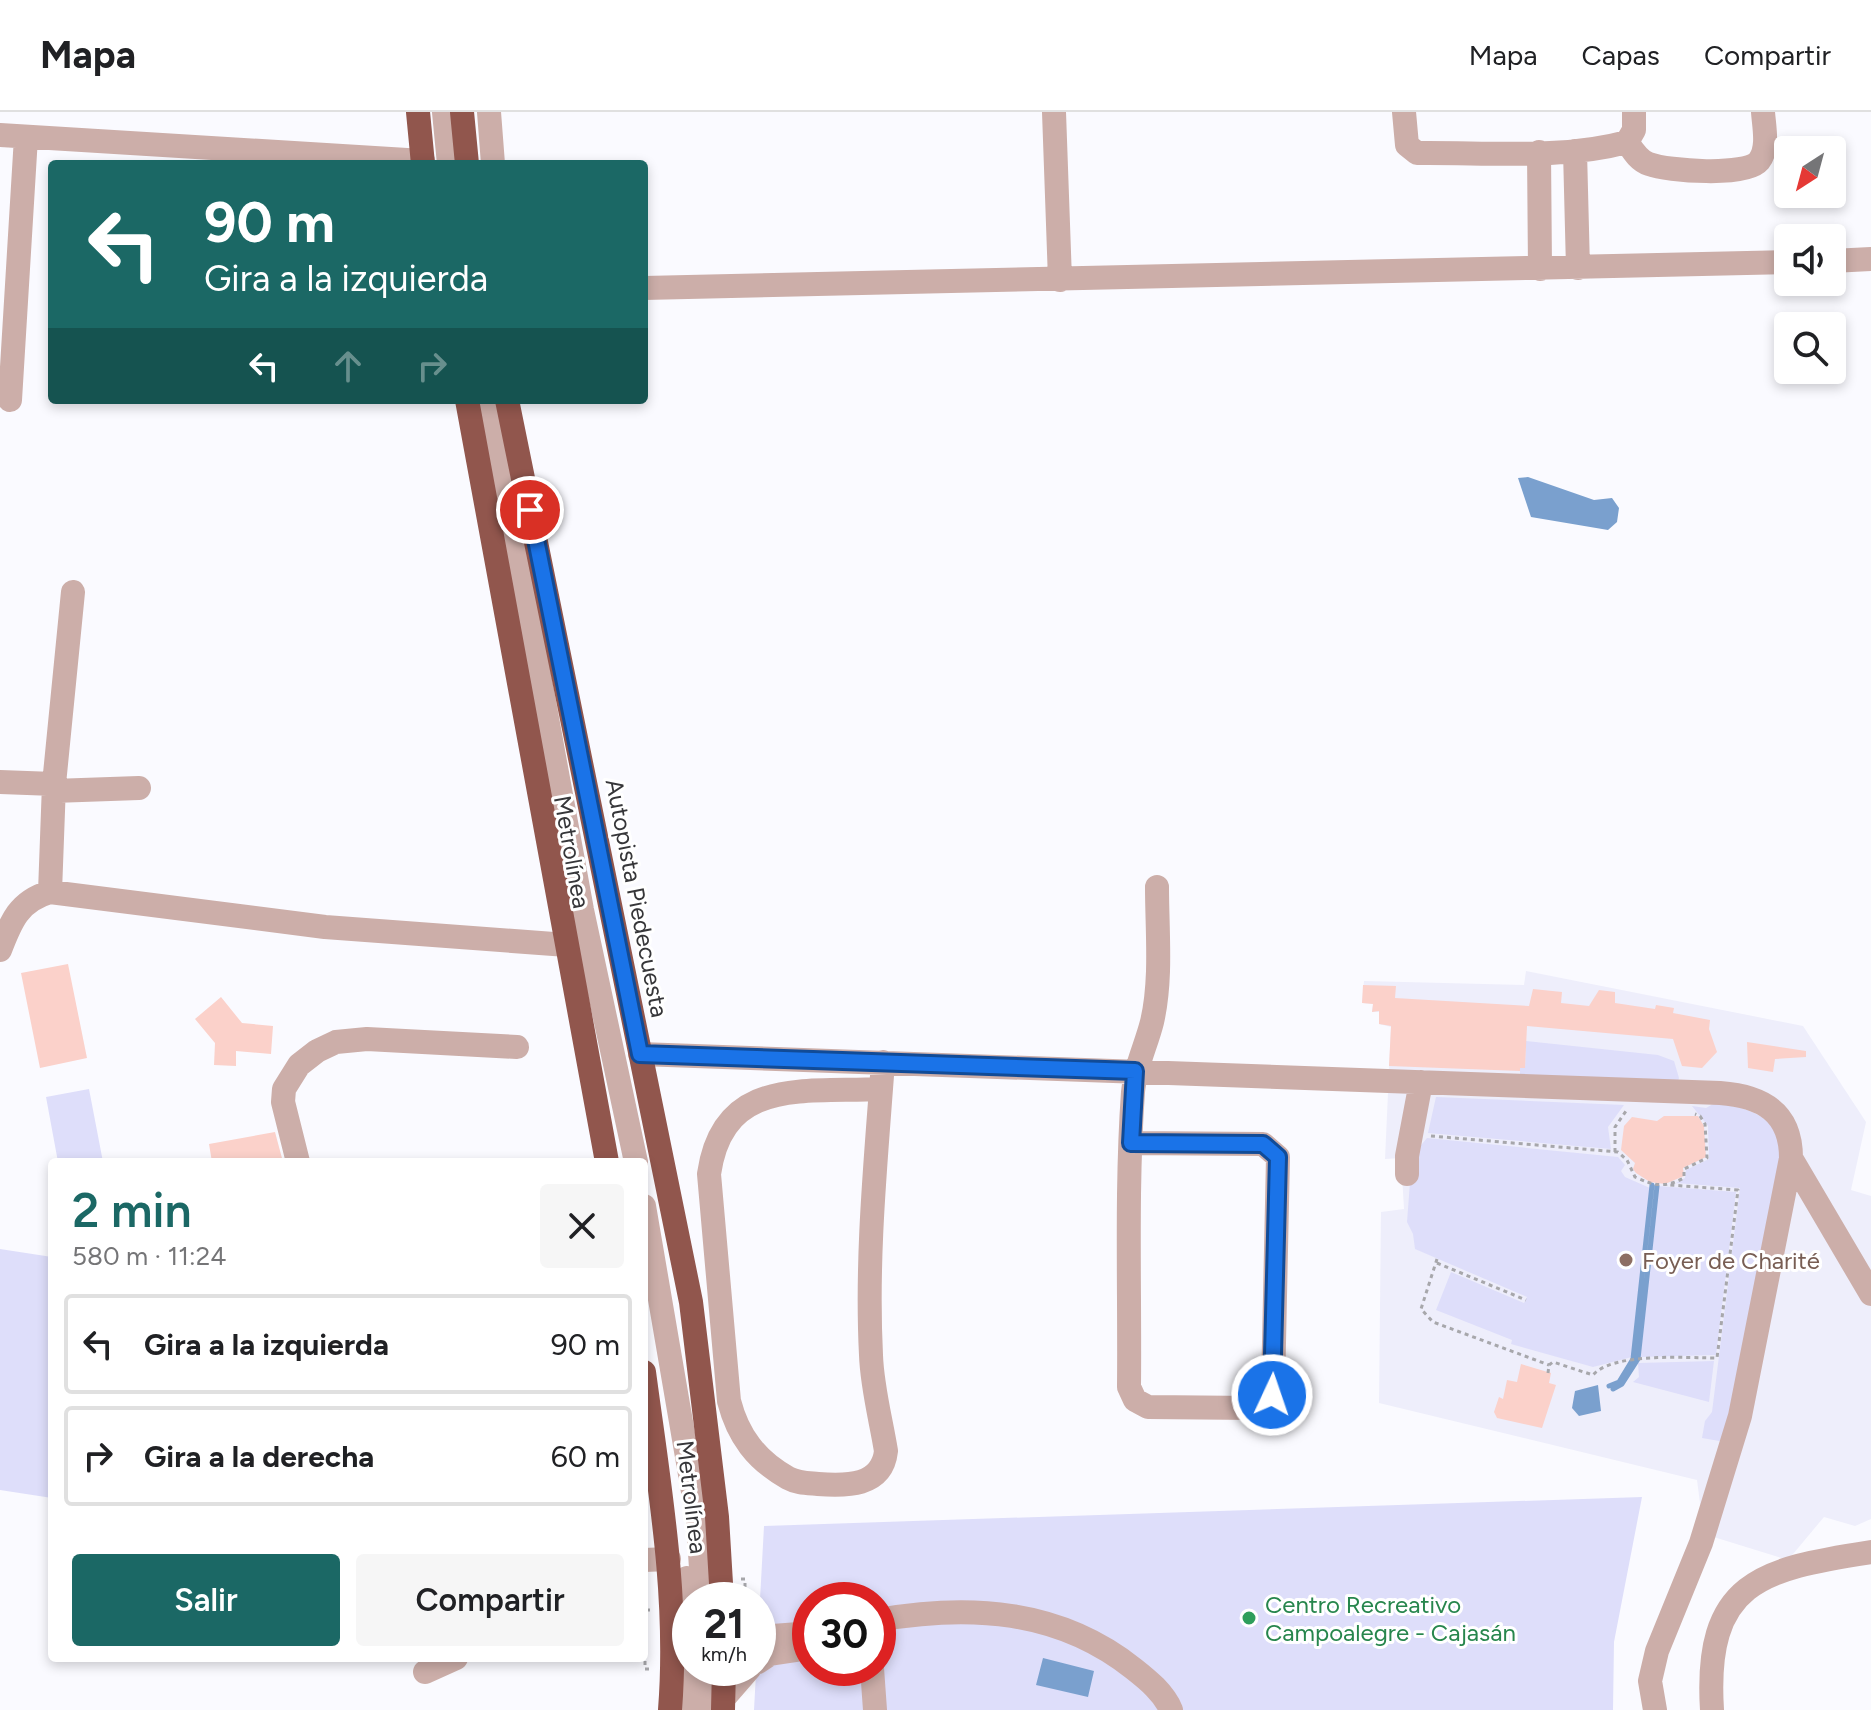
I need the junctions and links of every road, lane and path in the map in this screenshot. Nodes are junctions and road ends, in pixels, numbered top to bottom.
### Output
1 (418, 112) edge
2 (436, 112) edge
3 (444, 112) edge
4 (462, 112) edge
5 (489, 112) edge
6 (1054, 112) edge
7 (1404, 112) edge
8 (1634, 112) edge
9 (1763, 112) edge
10 (0, 135) edge
11 (26, 137) junction
12 (1627, 142) junction
13 (1575, 151) junction
14 (1539, 152) junction
15 (382, 160) edge
16 (428, 160) edge
17 (429, 160) edge
18 (449, 160) edge
19 (467, 160) edge
20 (493, 160) edge
21 (1871, 259) edge
22 (1846, 260) edge
23 (1774, 262) edge
24 (1578, 268) junction
25 (1540, 269) junction
26 (1060, 280) junction
27 (648, 288) edge
28 (10, 400) dead end
29 (468, 404) edge
30 (484, 404) edge
31 (490, 404) edge
32 (508, 404) edge
33 (73, 592) dead end
34 (0, 782) edge
35 (53, 787) junction
36 (139, 788) dead end
37 (1157, 887) dead end
38 (50, 892) junction
39 (567, 945) junction
40 (0, 950) edge
41 (517, 1047) dead end
42 (640, 1054) junction
43 (883, 1062) junction
44 (1135, 1071) junction
45 (1421, 1082) junction
46 (881, 1089) junction
47 (1688, 1091) junction
48 (1631, 1103) dead end
49 (1411, 1138) junction
50 (1131, 1143) junction
51 (1615, 1152) junction
52 (297, 1158) edge
53 (606, 1158) edge
54 (622, 1158) edge
55 (635, 1158) edge
56 (1791, 1158) junction
57 (1407, 1174) dead end
58 (1670, 1185) junction
59 (648, 1229) edge
60 (1871, 1294) edge
61 (1526, 1300) dead end
62 (648, 1303) edge
63 (1549, 1365) junction
64 (1548, 1373) dead end
65 (648, 1402) edge
66 (1871, 1552) edge
67 (669, 1559) junction
68 (648, 1560) edge
69 (688, 1582) edge
70 (702, 1582) edge
71 (721, 1582) edge
72 (896, 1618) edge
73 (447, 1662) edge
74 (425, 1672) dead end
75 (686, 1686) edge
76 (709, 1686) edge
77 (720, 1686) edge
78 (734, 1686) edge
79 (873, 1686) edge
80 (716, 1706) edge
81 (670, 1710) edge
82 (684, 1710) edge
83 (875, 1710) edge
84 (1171, 1710) edge
85 (1655, 1710) edge
86 (1712, 1710) edge

1 - 16 highway
2 - 17 street
3 - 18 street
4 - 19 highway
5 - 20 street
6 - 26 street
7 - 14 street
8 - 12 street
9 - 12 street
10 - 11 street
11 - 15 street
11 - 28 street
12 - 13 street
13 - 14 street
13 - 24 street
14 - 25 street
21 - 22 street
23 - 24 street
24 - 25 street
25 - 26 street
26 - 27 street
29 - 39 highway
30 - 54 street, Metrolínea
31 - 55 street, Metrolínea
32 - 42 highway, Autopista Piedecuesta
33 - 35 street
34 - 35 street
35 - 36 street
35 - 38 street
37 - 44 street
38 - 39 street
38 - 40 street
39 - 53 highway
41 - 52 street
42 - 43 street
42 - 71 highway, Autopista Piedecuesta
43 - 44 street
43 - 46 street
44 - 45 street
44 - 50 street
45 - 47 street
45 - 49 street
46 - 46 street
47 - 56 street
47 - 58 path
48 - 51 path
49 - 51 path
49 - 57 street
50 - 50 street
51 - 58 path
56 - 60 street
56 - 85 street
58 - 63 path
59 - 70 street, Metrolínea
61 - 63 path
62 - 69 street, Metrolínea
63 - 64 path
65 - 67 highway
66 - 86 street
67 - 68 street
67 - 81 highway
72 - 84 street
73 - 74 street
75 - 82 street, Metrolínea
76 - 80 street
77 - 80 highway
78 - 80 street
79 - 83 street

